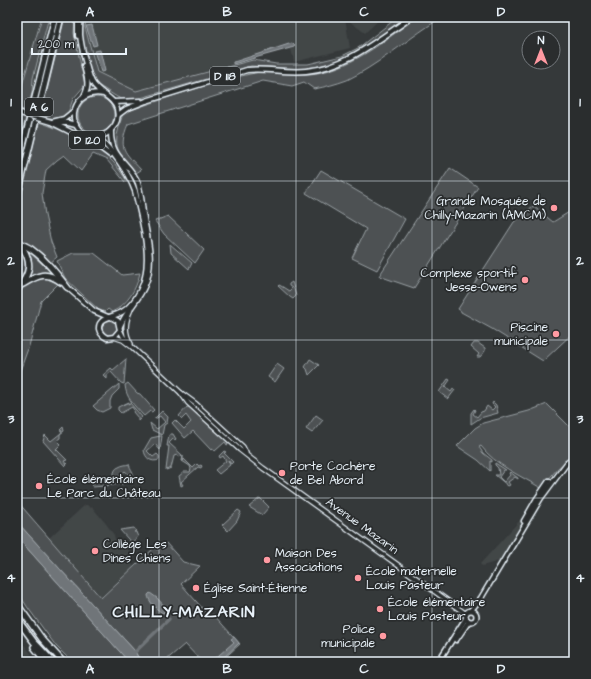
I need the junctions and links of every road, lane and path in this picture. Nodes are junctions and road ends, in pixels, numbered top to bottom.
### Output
1 (55, 17) edge
2 (61, 17) edge
3 (80, 17) edge
4 (412, 17) edge
5 (104, 94) junction
6 (84, 96) junction
7 (146, 101) junction
8 (114, 102) junction
9 (74, 110) junction
10 (17, 112) edge
11 (118, 115) junction
12 (51, 122) junction
13 (76, 125) junction
14 (111, 130) junction
15 (96, 136) junction
16 (118, 162) junction
17 (17, 170) edge
18 (17, 198) edge
19 (18, 242) edge
20 (22, 284) junction
21 (67, 287) junction
22 (17, 290) edge
23 (134, 305) junction
24 (94, 311) junction
25 (110, 317) junction
26 (100, 323) junction
27 (120, 328) junction
28 (114, 337) junction
29 (132, 345) junction
30 (574, 458) edge
31 (567, 463) junction
32 (555, 475) junction
33 (550, 485) junction
34 (542, 490) junction
35 (541, 498) junction
36 (528, 516) junction
37 (481, 598) junction
38 (17, 604) edge
39 (471, 610) junction
40 (476, 614) junction
41 (467, 618) junction
42 (17, 619) edge
43 (458, 634) junction
44 (34, 642) junction
45 (46, 662) edge
46 (52, 662) edge
47 (63, 662) edge
48 (438, 662) edge
49 (441, 662) edge

1 - 17 highway, A 6
2 - 18 highway, A 6
3 - 5 main road
3 - 6 main road
4 - 7 main road, D 118
5 - 6 main road
5 - 8 main road
6 - 9 main road
7 - 8 main road, D 118
7 - 11 main road, D 118
8 - 11 main road
9 - 12 main road, D 120
9 - 13 main road
10 - 12 main road, D 120, bridge
11 - 14 main road
12 - 13 main road, D 120
12 - 16 main road, D 120
13 - 15 main road
14 - 15 main road
14 - 23 main road
15 - 16 main road
16 - 25 main road
19 - 20 highway
19 - 21 highway
20 - 21 highway
20 - 22 highway
21 - 24 main road
23 - 27 main road
23 - 29 street
24 - 25 main road
24 - 26 main road
25 - 26 main road
25 - 27 main road
26 - 28 main road
27 - 28 main road
27 - 29 street, Avenue Mazarin
28 - 29 street, Avenue Mazarin
29 - 41 street, Avenue Mazarin
30 - 31 main road
31 - 32 main road
31 - 33 main road
32 - 33 main road
32 - 34 main road
33 - 35 main road
34 - 35 main road
34 - 36 main road
35 - 36 main road
36 - 37 main road
37 - 39 main road
37 - 40 main road
38 - 47 highway
39 - 40 main road
39 - 41 main road
40 - 41 main road
41 - 43 main road
42 - 44 highway
43 - 48 main road
43 - 49 main road
44 - 45 highway
44 - 46 highway

